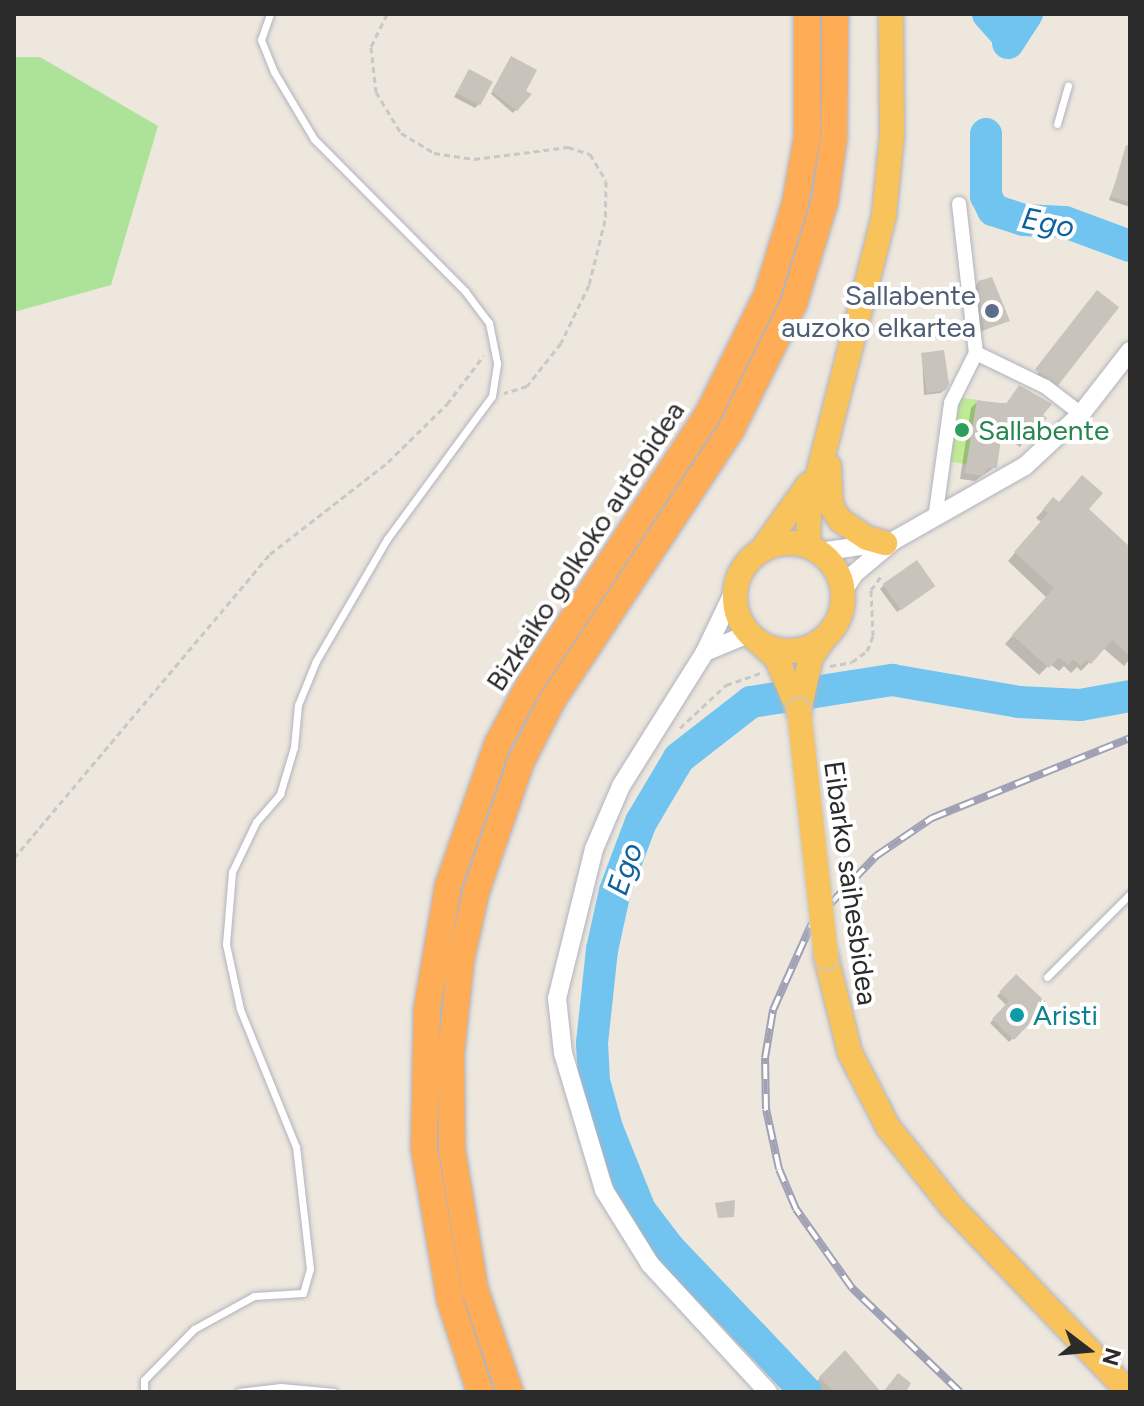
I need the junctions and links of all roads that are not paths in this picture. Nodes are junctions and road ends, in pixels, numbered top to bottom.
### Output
1 (270, 14) edge
2 (807, 14) edge
3 (835, 14) edge
4 (891, 14) edge
5 (1068, 86) dead end
6 (1057, 124) dead end
7 (959, 204) dead end
8 (1130, 351) edge
9 (976, 353) junction
10 (1081, 414) junction
11 (835, 420) junction
12 (820, 469) junction
13 (935, 519) junction
14 (889, 542) junction
15 (814, 549) junction
16 (761, 551) junction
17 (735, 589) junction
18 (843, 591) junction
19 (755, 639) junction
20 (824, 639) junction
21 (705, 652) junction
22 (797, 674) junction
23 (1130, 894) edge
24 (1047, 977) dead end
25 (144, 1392) edge
26 (239, 1392) edge
27 (334, 1392) edge
28 (480, 1392) edge
29 (510, 1392) edge
30 (768, 1392) edge
31 (1129, 1392) edge

1 - 25 lane
2 - 28 highway, Bizkaiko golkoko autobidea
3 - 29 highway, Bizkaiko golkoko autobidea
4 - 11 highway
5 - 6 lane
7 - 9 street
8 - 10 street
9 - 10 street
9 - 13 street
10 - 13 street
11 - 12 highway
11 - 14 highway
12 - 15 highway
12 - 16 highway
13 - 14 street
14 - 15 street
14 - 18 street
15 - 16 highway
15 - 18 highway
16 - 17 highway
17 - 19 highway
17 - 21 street
18 - 20 highway
19 - 20 highway
19 - 21 street
19 - 22 highway, Eibarko saihesbidea
20 - 22 highway
21 - 30 street
22 - 31 highway, Eibarko saihesbidea, bridge
23 - 24 lane
26 - 27 lane

